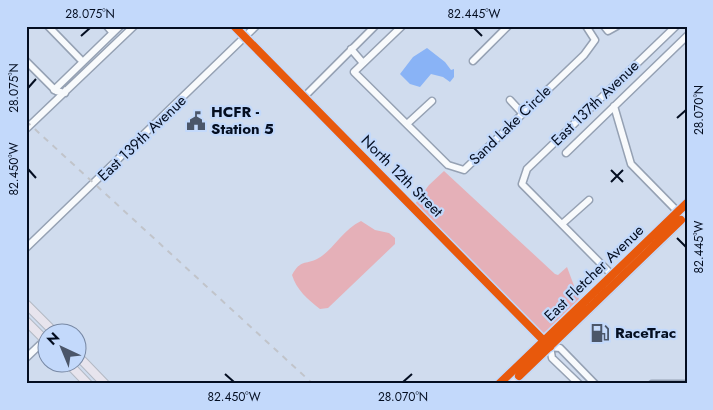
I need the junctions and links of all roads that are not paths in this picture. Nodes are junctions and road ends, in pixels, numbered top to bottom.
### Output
1 (48, 26) edge
2 (107, 26) edge
3 (120, 26) edge
4 (134, 26) edge
5 (234, 26) edge
6 (256, 26) edge
7 (375, 26) edge
8 (402, 26) edge
9 (508, 26) edge
10 (586, 26) edge
11 (604, 26) edge
12 (617, 26) edge
13 (676, 26) edge
14 (113, 33) junction
15 (687, 36) edge
16 (245, 38) junction
17 (351, 50) junction
18 (26, 61) edge
19 (473, 61) dead end
20 (83, 62) junction
21 (363, 62) junction
22 (65, 79) junction
23 (54, 90) junction
24 (65, 93) junction
25 (304, 97) junction
26 (510, 100) dead end
27 (432, 101) dead end
28 (614, 106) junction
29 (522, 113) junction
30 (407, 124) junction
31 (26, 129) edge
32 (566, 154) dead end
33 (589, 200) dead end
34 (687, 203) edge
35 (683, 215) edge
36 (562, 224) junction
37 (26, 248) edge
38 (612, 275) junction
39 (26, 304) edge
40 (26, 321) edge
41 (40, 322) edge
42 (578, 322) junction
43 (38, 328) edge
44 (544, 341) junction
45 (38, 347) edge
46 (550, 347) junction
47 (26, 358) edge
48 (88, 366) edge
49 (77, 372) edge
50 (79, 372) edge
51 (88, 384) edge
52 (94, 384) edge
53 (105, 384) edge
54 (499, 384) edge
55 (511, 384) edge
56 (579, 384) edge
57 (595, 384) edge
58 (652, 384) edge
59 (687, 384) edge

1 - 20 street
2 - 14 street
3 - 14 street
4 - 24 street
5 - 16 street, North 12th Street
6 - 16 street, East 139th Avenue
7 - 17 street
8 - 21 street
9 - 19 street
10 - 29 street, Sand Lake Circle
11 - 12 street
13 - 36 street, East 137th Avenue
14 - 20 street
15 - 28 street
16 - 25 street, North 12th Street
16 - 37 street, East 139th Avenue
17 - 21 street
17 - 25 street
18 - 23 street
20 - 22 street
21 - 30 street, Sand Lake Circle
22 - 23 street
22 - 24 street
23 - 24 street
24 - 31 street
25 - 44 street, North 12th Street
26 - 29 street
27 - 30 street
28 - 32 street
28 - 35 street
29 - 30 street, Sand Lake Circle
33 - 36 street
34 - 35 main road, East Fletcher Avenue
35 - 38 main road, East Fletcher Avenue
35 - 42 main road, East Fletcher Avenue
36 - 38 street
38 - 42 main road
38 - 44 main road, East Fletcher Avenue
39 - 41 main road
40 - 43 main road
42 - 46 main road, East Fletcher Avenue
44 - 46 street, North 12th Street
44 - 54 main road, East Fletcher Avenue
45 - 47 street
46 - 55 main road, East Fletcher Avenue
46 - 56 street
46 - 57 street
48 - 53 main road
49 - 51 main road
50 - 52 main road
58 - 59 street

